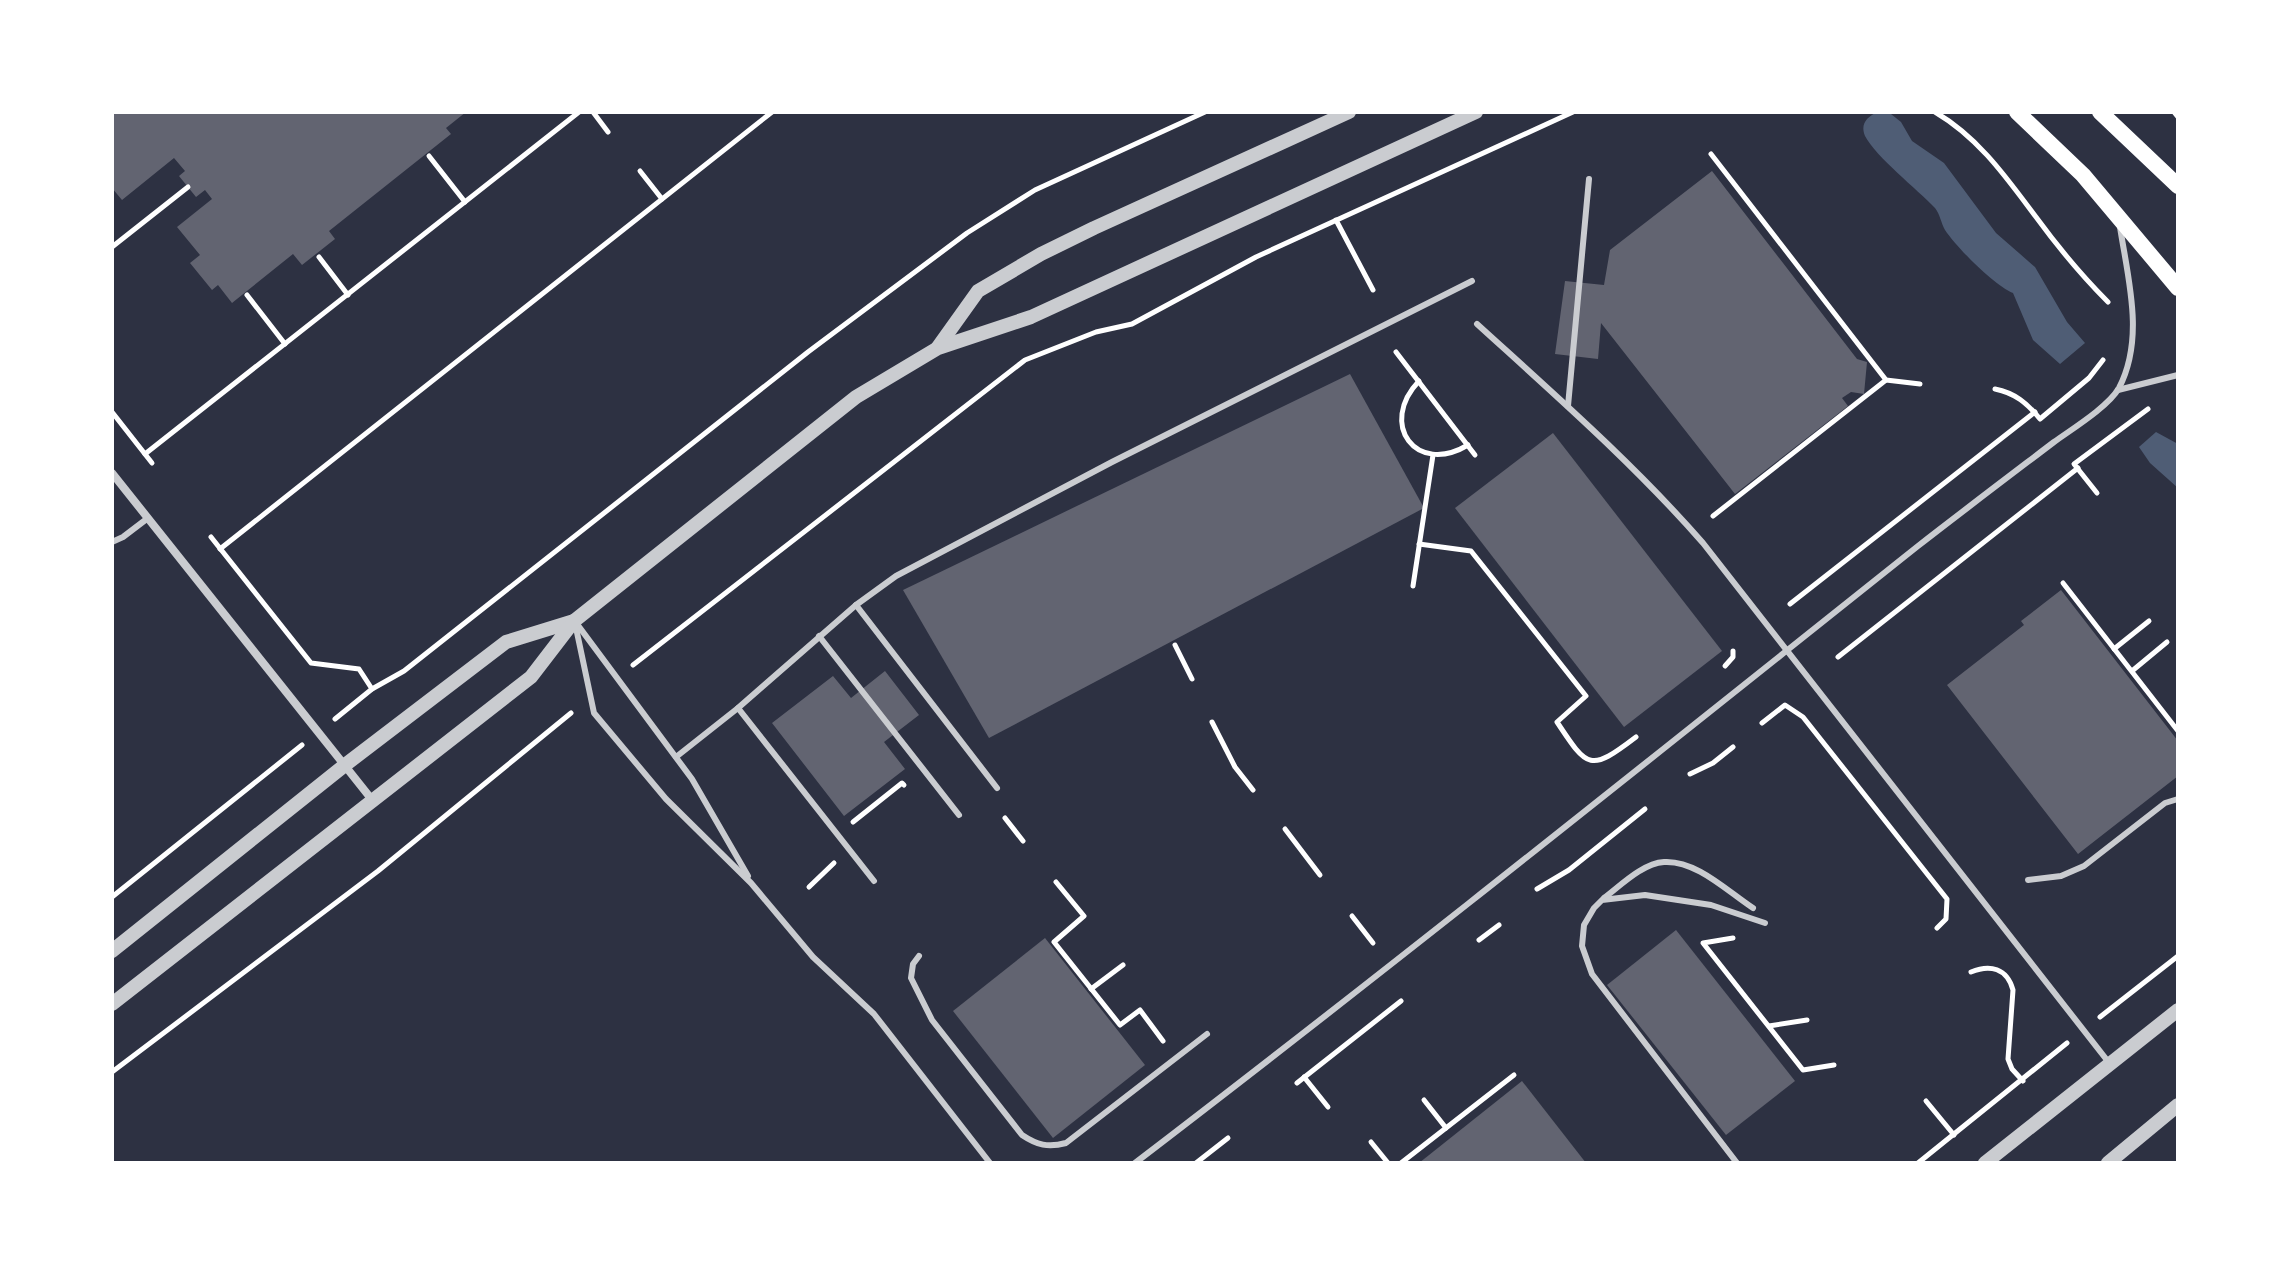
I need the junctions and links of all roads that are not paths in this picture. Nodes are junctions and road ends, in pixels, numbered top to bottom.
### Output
1 (1349, 112) edge
2 (1476, 112) edge
3 (2017, 112) edge
4 (2100, 112) edge
5 (1589, 179) dead end
6 (2178, 186) edge
7 (2118, 218) junction
8 (1472, 281) dead end
9 (2178, 288) edge
10 (1477, 324) dead end
11 (938, 348) junction
12 (2178, 375) edge
13 (2118, 390) junction
14 (1568, 406) junction
15 (112, 473) edge
16 (148, 518) junction
17 (112, 542) edge
18 (856, 605) junction
19 (574, 621) junction
20 (819, 636) junction
21 (1788, 650) junction
22 (738, 708) junction
23 (676, 757) junction
24 (345, 765) junction
25 (997, 788) dead end
26 (2178, 799) edge
27 (373, 802) junction
28 (959, 815) dead end
29 (2028, 880) dead end
30 (874, 881) dead end
31 (751, 883) junction
32 (1602, 900) junction
33 (1753, 908) dead end
34 (1765, 923) dead end
35 (112, 951) edge
36 (919, 956) dead end
37 (112, 1004) edge
38 (2178, 1010) edge
39 (1207, 1034) dead end
40 (2110, 1064) junction
41 (2178, 1105) edge
42 (990, 1163) edge
43 (1135, 1163) edge
44 (1737, 1163) edge
45 (1985, 1163) edge
46 (2108, 1163) edge

1 - 11 street
2 - 11 street
3 - 7 main road
4 - 6 main road
5 - 14 lane
7 - 9 main road
7 - 13 lane
8 - 18 lane
10 - 14 lane
11 - 19 street
12 - 13 lane
13 - 21 lane
14 - 21 lane
15 - 16 street
16 - 17 lane
16 - 24 street
18 - 20 lane
18 - 25 lane
19 - 23 lane
19 - 24 street
19 - 27 street
19 - 31 lane
20 - 22 lane
20 - 28 lane
21 - 40 lane
21 - 43 lane
22 - 23 lane
22 - 30 lane
23 - 31 lane
24 - 27 street
24 - 35 street
26 - 29 lane
27 - 37 street
31 - 42 lane
32 - 33 lane
32 - 34 lane
32 - 44 lane
36 - 39 lane
38 - 40 street
40 - 45 street
41 - 46 street

